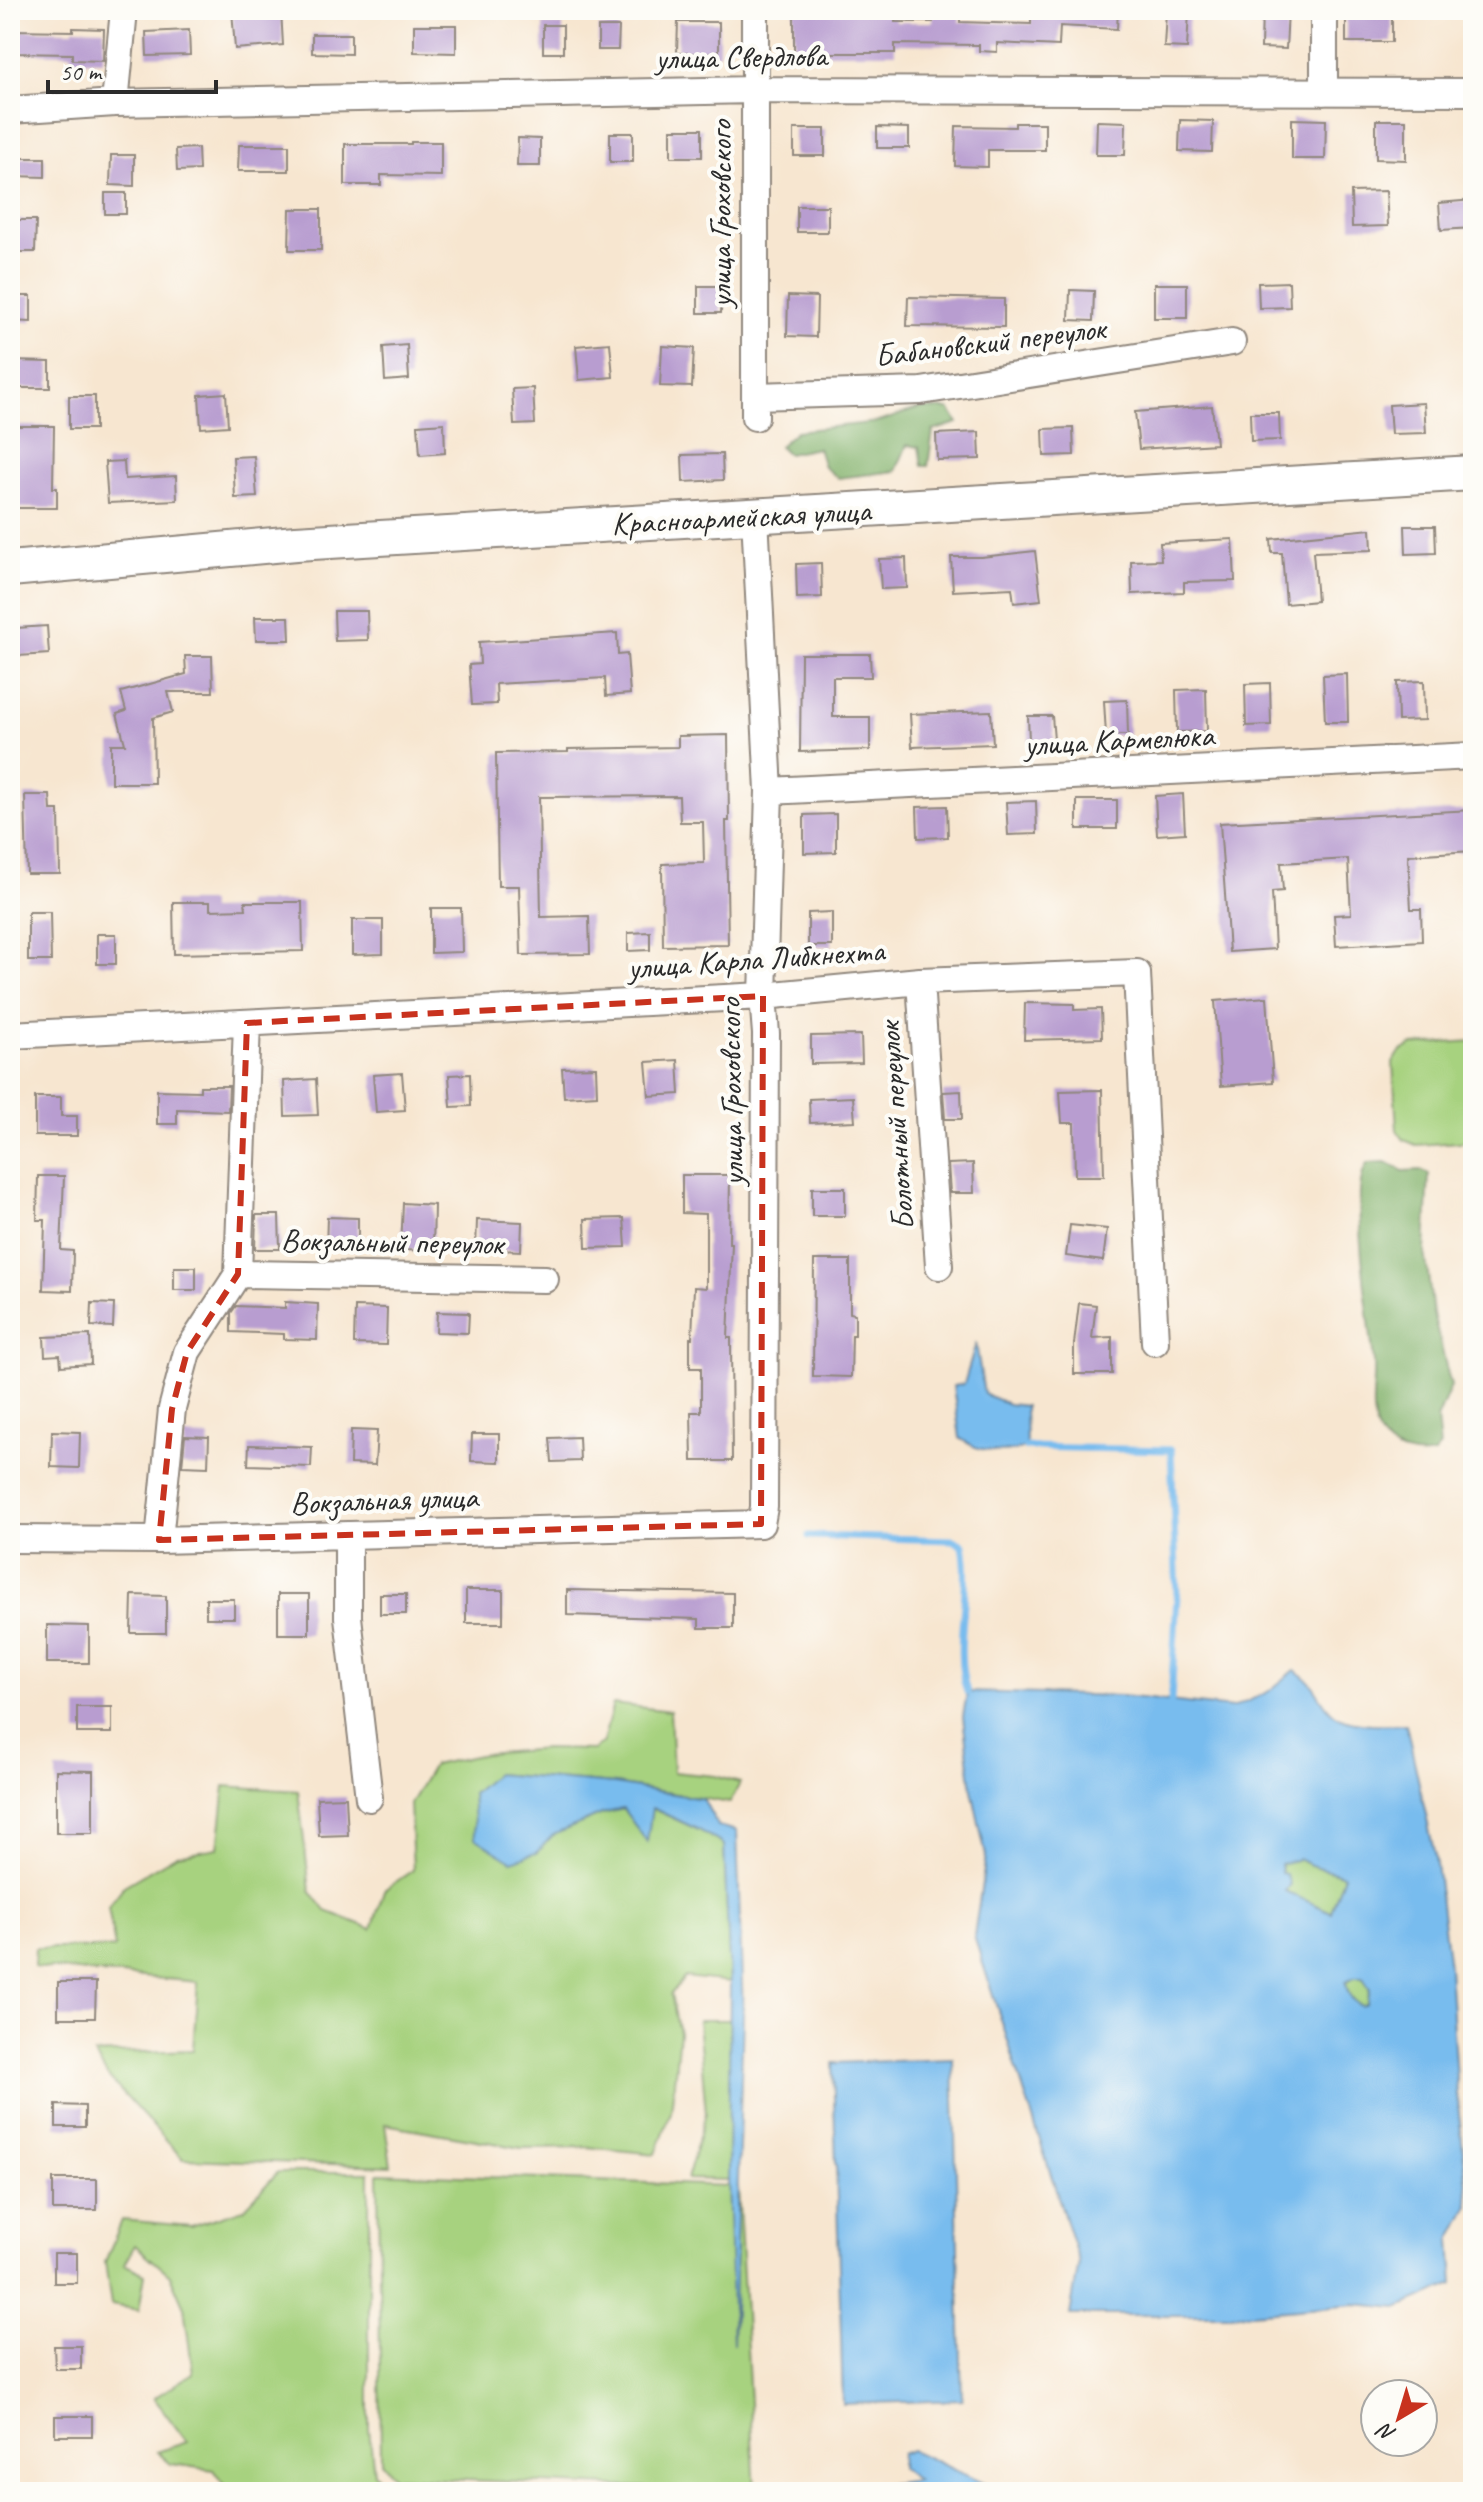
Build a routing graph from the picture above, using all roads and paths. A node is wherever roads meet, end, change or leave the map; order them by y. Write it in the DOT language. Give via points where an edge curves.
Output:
graph roads {
  1 [pos="124,10"];
  2 [pos="755,10"];
  3 [pos="1324,10"];
  4 [pos="753,90"];
  5 [pos="1324,92"];
  6 [pos="1473,92"];
  7 [pos="115,103"];
  8 [pos="10,110"];
  9 [pos="1232,342"];
  10 [pos="755,406"];
  11 [pos="1473,473"];
  12 [pos="755,516"];
  13 [pos="10,569"];
  14 [pos="1473,756"];
  15 [pos="769,791"];
  16 [pos="920,981"];
  17 [pos="763,996"];
  18 [pos="247,1023"];
  19 [pos="10,1035"];
  20 [pos="939,1266"];
  21 [pos="238,1274"];
  22 [pos="545,1279"];
  23 [pos="1155,1342"];
  24 [pos="761,1524"];
  25 [pos="348,1535"];
  26 [pos="10,1539"];
  27 [pos="159,1540"];
  28 [pos="369,1798"];
  1 -- 7 [label="street"];
  2 -- 4 [label="street, улица Гроховского"];
  3 -- 5 [label="street"];
  4 -- 5 [label="street, улица Свердлова"];
  4 -- 7 [label="street, улица Свердлова"];
  4 -- 10 [label="street, улица Гроховского"];
  5 -- 6 [label="street, улица Свердлова"];
  7 -- 8 [label="street, улица Свердлова"];
  9 -- 10 [label="street, Бабановский переулок" via="921,391"];
  11 -- 12 [label="main road, Красноармейская улица"];
  12 -- 13 [label="main road, Красноармейская улица" via="296,543"];
  12 -- 15 [label="street, улица Гроховского"];
  14 -- 15 [label="street, улица Кармелюка"];
  15 -- 17 [label="street, улица Гроховского"];
  16 -- 17 [label="street, улица Карла Либкнехта"];
  16 -- 20 [label="street, Болотный переулок"];
  16 -- 23 [label="street, улица Карла Либкнехта" via="1137,973"];
  17 -- 18 [label="street, улица Карла Либкнехта"];
  17 -- 24 [label="street, улица Гроховского"];
  18 -- 19 [label="street, улица Карла Либкнехта"];
  18 -- 21 [label="street, Вокзальный переулок"];
  21 -- 22 [label="street, Вокзальный переулок"];
  21 -- 27 [label="street, Вокзальный переулок" via="187,1352 172,1409"];
  24 -- 25 [label="street, Вокзальная улица"];
  25 -- 27 [label="street, Вокзальная улица"];
  25 -- 28 [label="street" via="348,1617"];
  26 -- 27 [label="street, Вокзальная улица"];
}
